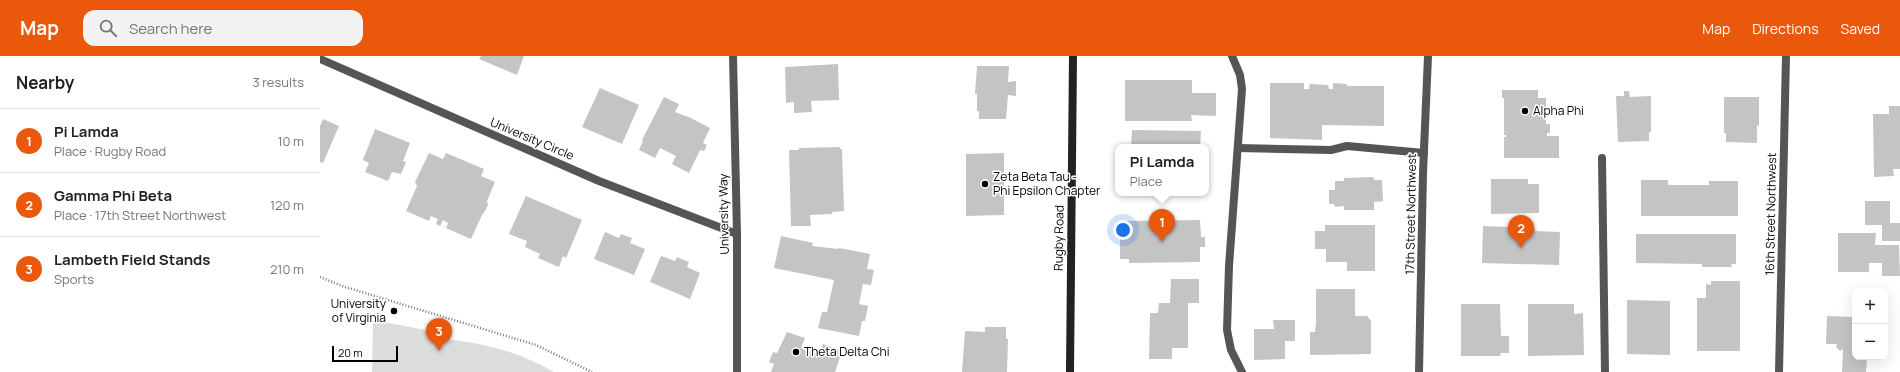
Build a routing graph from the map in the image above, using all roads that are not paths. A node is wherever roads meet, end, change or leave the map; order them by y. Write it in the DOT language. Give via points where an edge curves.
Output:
graph roads {
  1 [pos="733,56"];
  2 [pos="1073,56"];
  3 [pos="1232,56"];
  4 [pos="1428,56"];
  5 [pos="1786,56"];
  6 [pos="320,58"];
  7 [pos="1238,148"];
  8 [pos="1424,153"];
  9 [pos="1602,158"];
  10 [pos="737,234"];
  11 [pos="737,372"];
  12 [pos="1070,372"];
  13 [pos="1242,372"];
  14 [pos="1419,372"];
  15 [pos="1605,372"];
  16 [pos="1779,372"];
  1 -- 10 [label="street, University Way"];
  2 -- 12 [label="main road, Rugby Road"];
  3 -- 7 [label="street" via="1240,75 1242,89"];
  4 -- 8 [label="street, 17th Street Northwest"];
  5 -- 16 [label="street, 16th Street Northwest"];
  6 -- 10 [label="street, University Circle" via="599,181"];
  7 -- 8 [label="street" via="1331,150 1347,146"];
  7 -- 13 [label="street" via="1227,330 1231,350"];
  8 -- 14 [label="street, 17th Street Northwest"];
  9 -- 15 [label="street"];
  10 -- 11 [label="street, University Way"];
}
